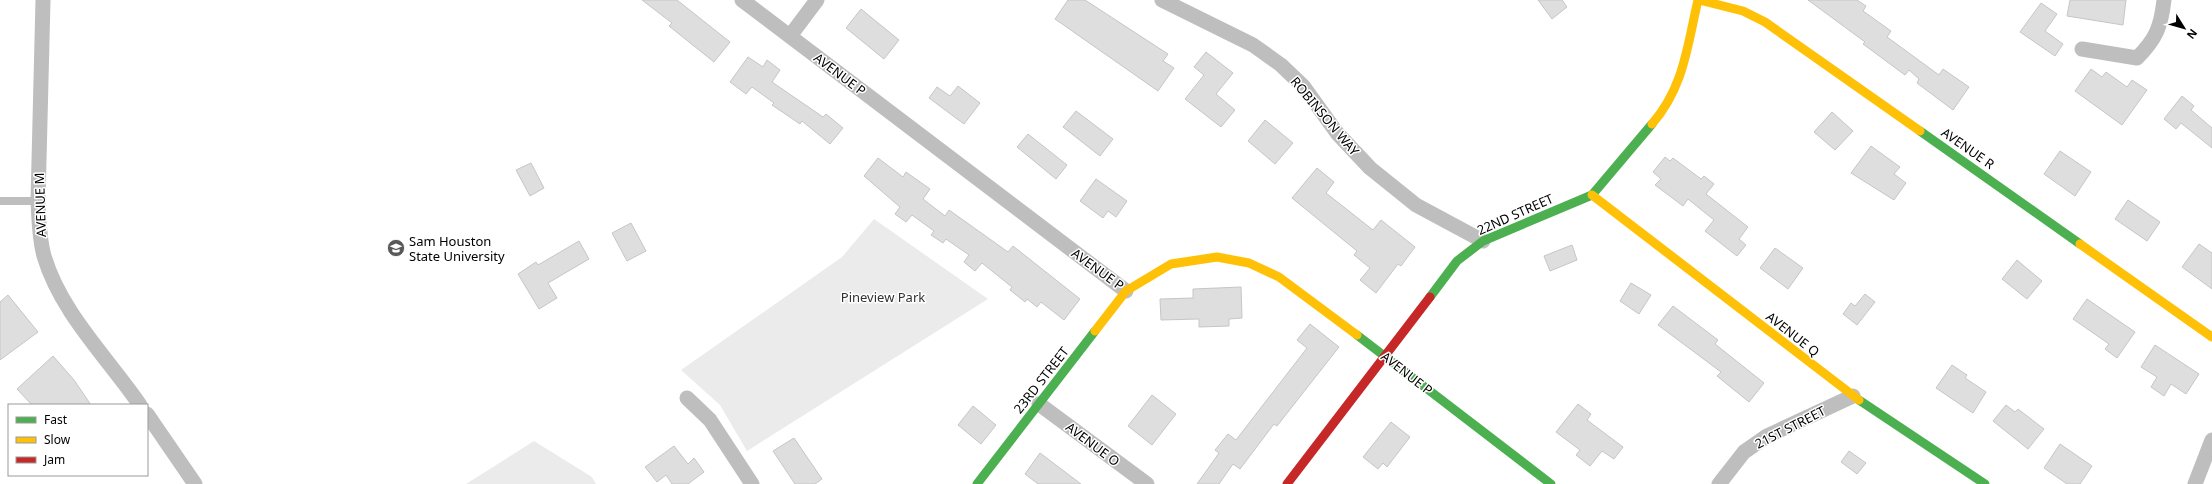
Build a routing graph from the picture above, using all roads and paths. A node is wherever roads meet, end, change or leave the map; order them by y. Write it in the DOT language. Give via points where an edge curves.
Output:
graph roads {
  1 [pos="43,0"];
  2 [pos="742,0"];
  3 [pos="817,0"];
  4 [pos="1162,0"];
  5 [pos="1699,0"];
  6 [pos="2164,0"];
  7 [pos="790,36"];
  8 [pos="2082,49"];
  9 [pos="1592,194"];
  10 [pos="0,201"];
  11 [pos="38,201"];
  12 [pos="1483,241"];
  13 [pos="1126,291"];
  14 [pos="2212,336"];
  15 [pos="1384,355"];
  16 [pos="1852,396"];
  17 [pos="687,398"];
  18 [pos="139,404"];
  19 [pos="1039,404"];
  20 [pos="148,415"];
  21 [pos="2212,440"];
  22 [pos="195,484"];
  23 [pos="752,484"];
  24 [pos="977,484"];
  25 [pos="1147,484"];
  26 [pos="1287,484"];
  27 [pos="1551,484"];
  28 [pos="1719,484"];
  29 [pos="1985,484"];
  30 [pos="2196,484"];
  1 -- 11 [label="street, AVENUE M"];
  2 -- 7 [label="street, AVENUE P"];
  3 -- 7 [label="street"];
  4 -- 12 [label="street, ROBINSON WAY" via="1253,46 1281,65 1304,87 1336,133 1370,168 1416,205"];
  5 -- 9 [label="street, 22ND STREET" via="1679,82 1666,108"];
  5 -- 14 [label="street, AVENUE R" via="1743,11 1765,22"];
  6 -- 8 [label="street" via="2161,24 2151,44 2137,58"];
  7 -- 13 [label="street, AVENUE P"];
  9 -- 12 [label="street, 22ND STREET"];
  9 -- 16 [label="street, AVENUE Q"];
  10 -- 11 [label="lane"];
  11 -- 18 [label="street, AVENUE M" via="39,230 44,255 55,285 74,317"];
  12 -- 15 [label="street, 22ND STREET" via="1457,261"];
  13 -- 15 [label="street, AVENUE P" via="1171,264 1217,257 1249,263 1279,277"];
  13 -- 19 [label="street, 23RD STREET"];
  15 -- 26 [label="street, 22ND STREET"];
  15 -- 27 [label="street, AVENUE P"];
  16 -- 28 [label="street, 21ST STREET" via="1767,436 1744,452"];
  16 -- 29 [label="street, AVENUE Q"];
  17 -- 23 [label="street" via="710,420"];
  19 -- 24 [label="street, 23RD STREET"];
  19 -- 25 [label="street, AVENUE O"];
  20 -- 22 [label="street"];
  21 -- 30 [label="street"];
}
